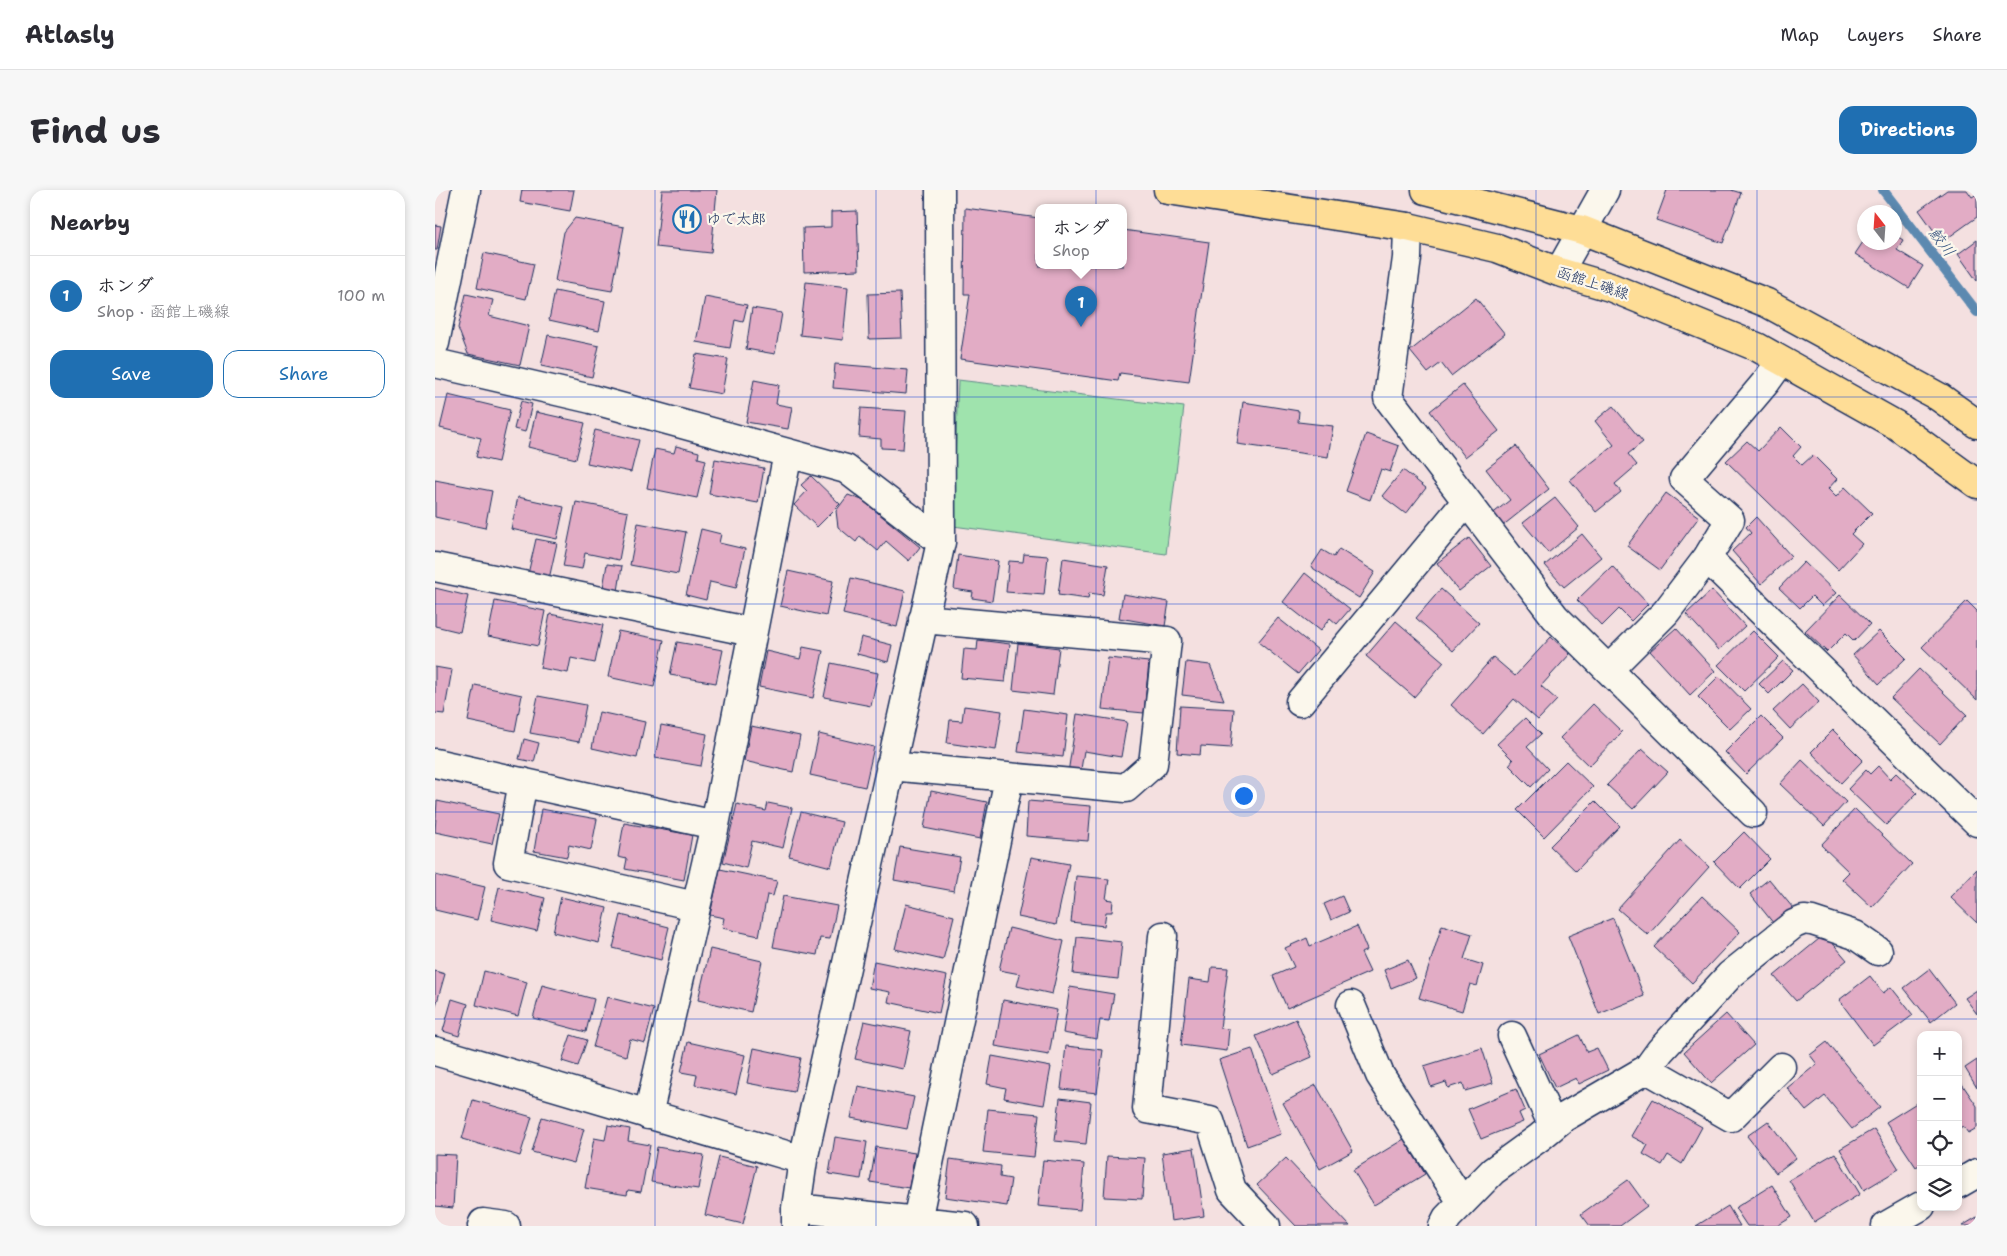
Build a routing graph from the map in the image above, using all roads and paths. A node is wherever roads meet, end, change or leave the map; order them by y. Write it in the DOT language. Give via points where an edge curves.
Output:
graph roads {
  1 [pos="466,190"];
  2 [pos="939,190"];
  3 [pos="1168,190"];
  4 [pos="1426,190"];
  5 [pos="1605,190"];
  6 [pos="1408,227"];
  7 [pos="1582,230"];
  8 [pos="1559,272"];
  9 [pos="435,343"];
  10 [pos="1781,361"];
  11 [pos="435,363"];
  12 [pos="1977,424"];
  13 [pos="789,453"];
  14 [pos="1977,484"];
  15 [pos="1466,502"];
  16 [pos="941,542"];
  17 [pos="1707,558"];
  18 [pos="435,567"];
  19 [pos="923,619"];
  20 [pos="751,632"];
  21 [pos="1609,669"];
  22 [pos="1300,702"];
  23 [pos="435,763"];
  24 [pos="890,766"];
  25 [pos="1009,778"];
  26 [pos="523,782"];
  27 [pos="1753,813"];
  28 [pos="1977,822"];
  29 [pos="715,825"];
  30 [pos="695,906"];
  31 [pos="1163,936"];
  32 [pos="1878,950"];
  33 [pos="1351,1005"];
  34 [pos="1512,1036"];
  35 [pos="435,1051"];
  36 [pos="1781,1068"];
  37 [pos="1647,1069"];
  38 [pos="649,1115"];
  39 [pos="1553,1126"];
  40 [pos="803,1160"];
  41 [pos="1977,1174"];
  42 [pos="1962,1182"];
  43 [pos="1462,1202"];
  44 [pos="1917,1208"];
  45 [pos="796,1217"];
  46 [pos="917,1221"];
  47 [pos="482,1226"];
  48 [pos="506,1226"];
  49 [pos="965,1226"];
  50 [pos="1266,1226"];
  51 [pos="1443,1226"];
  52 [pos="1886,1226"];
  1 -- 9 [label="street"];
  2 -- 16 [label="street"];
  3 -- 6 [label="main road, 函館上磯線"];
  4 -- 7 [label="main road"];
  5 -- 7 [label="street"];
  6 -- 8 [label="main road, 函館上磯線" via="1497,248"];
  6 -- 15 [label="street" via="1407,258 1388,398"];
  7 -- 8 [label="street"];
  7 -- 12 [label="main road" via="1767,303 1939,397"];
  8 -- 10 [label="main road, 函館上磯線" via="1663,307"];
  10 -- 14 [label="main road, 函館上磯線" via="1895,425"];
  10 -- 17 [label="street" via="1684,479 1730,520"];
  11 -- 13 [label="street" via="591,399"];
  13 -- 16 [label="street" via="846,469"];
  13 -- 20 [label="street"];
  15 -- 21 [label="street" via="1555,617"];
  15 -- 22 [label="street"];
  16 -- 19 [label="street"];
  17 -- 21 [label="street" via="1666,612"];
  17 -- 28 [label="street"];
  18 -- 20 [label="street"];
  19 -- 24 [label="street"];
  19 -- 25 [label="street" via="1167,641 1153,764 1126,788"];
  20 -- 29 [label="street"];
  21 -- 27 [label="street"];
  23 -- 26 [label="street"];
  24 -- 25 [label="street"];
  24 -- 40 [label="street"];
  25 -- 46 [label="street"];
  26 -- 29 [label="street"];
  26 -- 30 [label="street" via="508,863"];
  29 -- 30 [label="street"];
  30 -- 38 [label="street"];
  31 -- 50 [label="street" via="1147,1109 1210,1121 1232,1190"];
  32 -- 37 [label="street" via="1855,935 1812,921 1794,924 1730,974"];
  33 -- 43 [label="street" via="1380,1075"];
  34 -- 39 [label="street"];
  35 -- 38 [label="street"];
  36 -- 37 [label="street" via="1731,1117"];
  37 -- 39 [label="street"];
  38 -- 40 [label="street"];
  39 -- 43 [label="street" via="1493,1170"];
  40 -- 45 [label="street"];
  41 -- 42 [label="street"];
  43 -- 51 [label="street"];
  44 -- 52 [label="street"];
  45 -- 46 [label="street"];
  46 -- 49 [label="street"];
  47 -- 48 [label="street" via="483,1223"];
}
